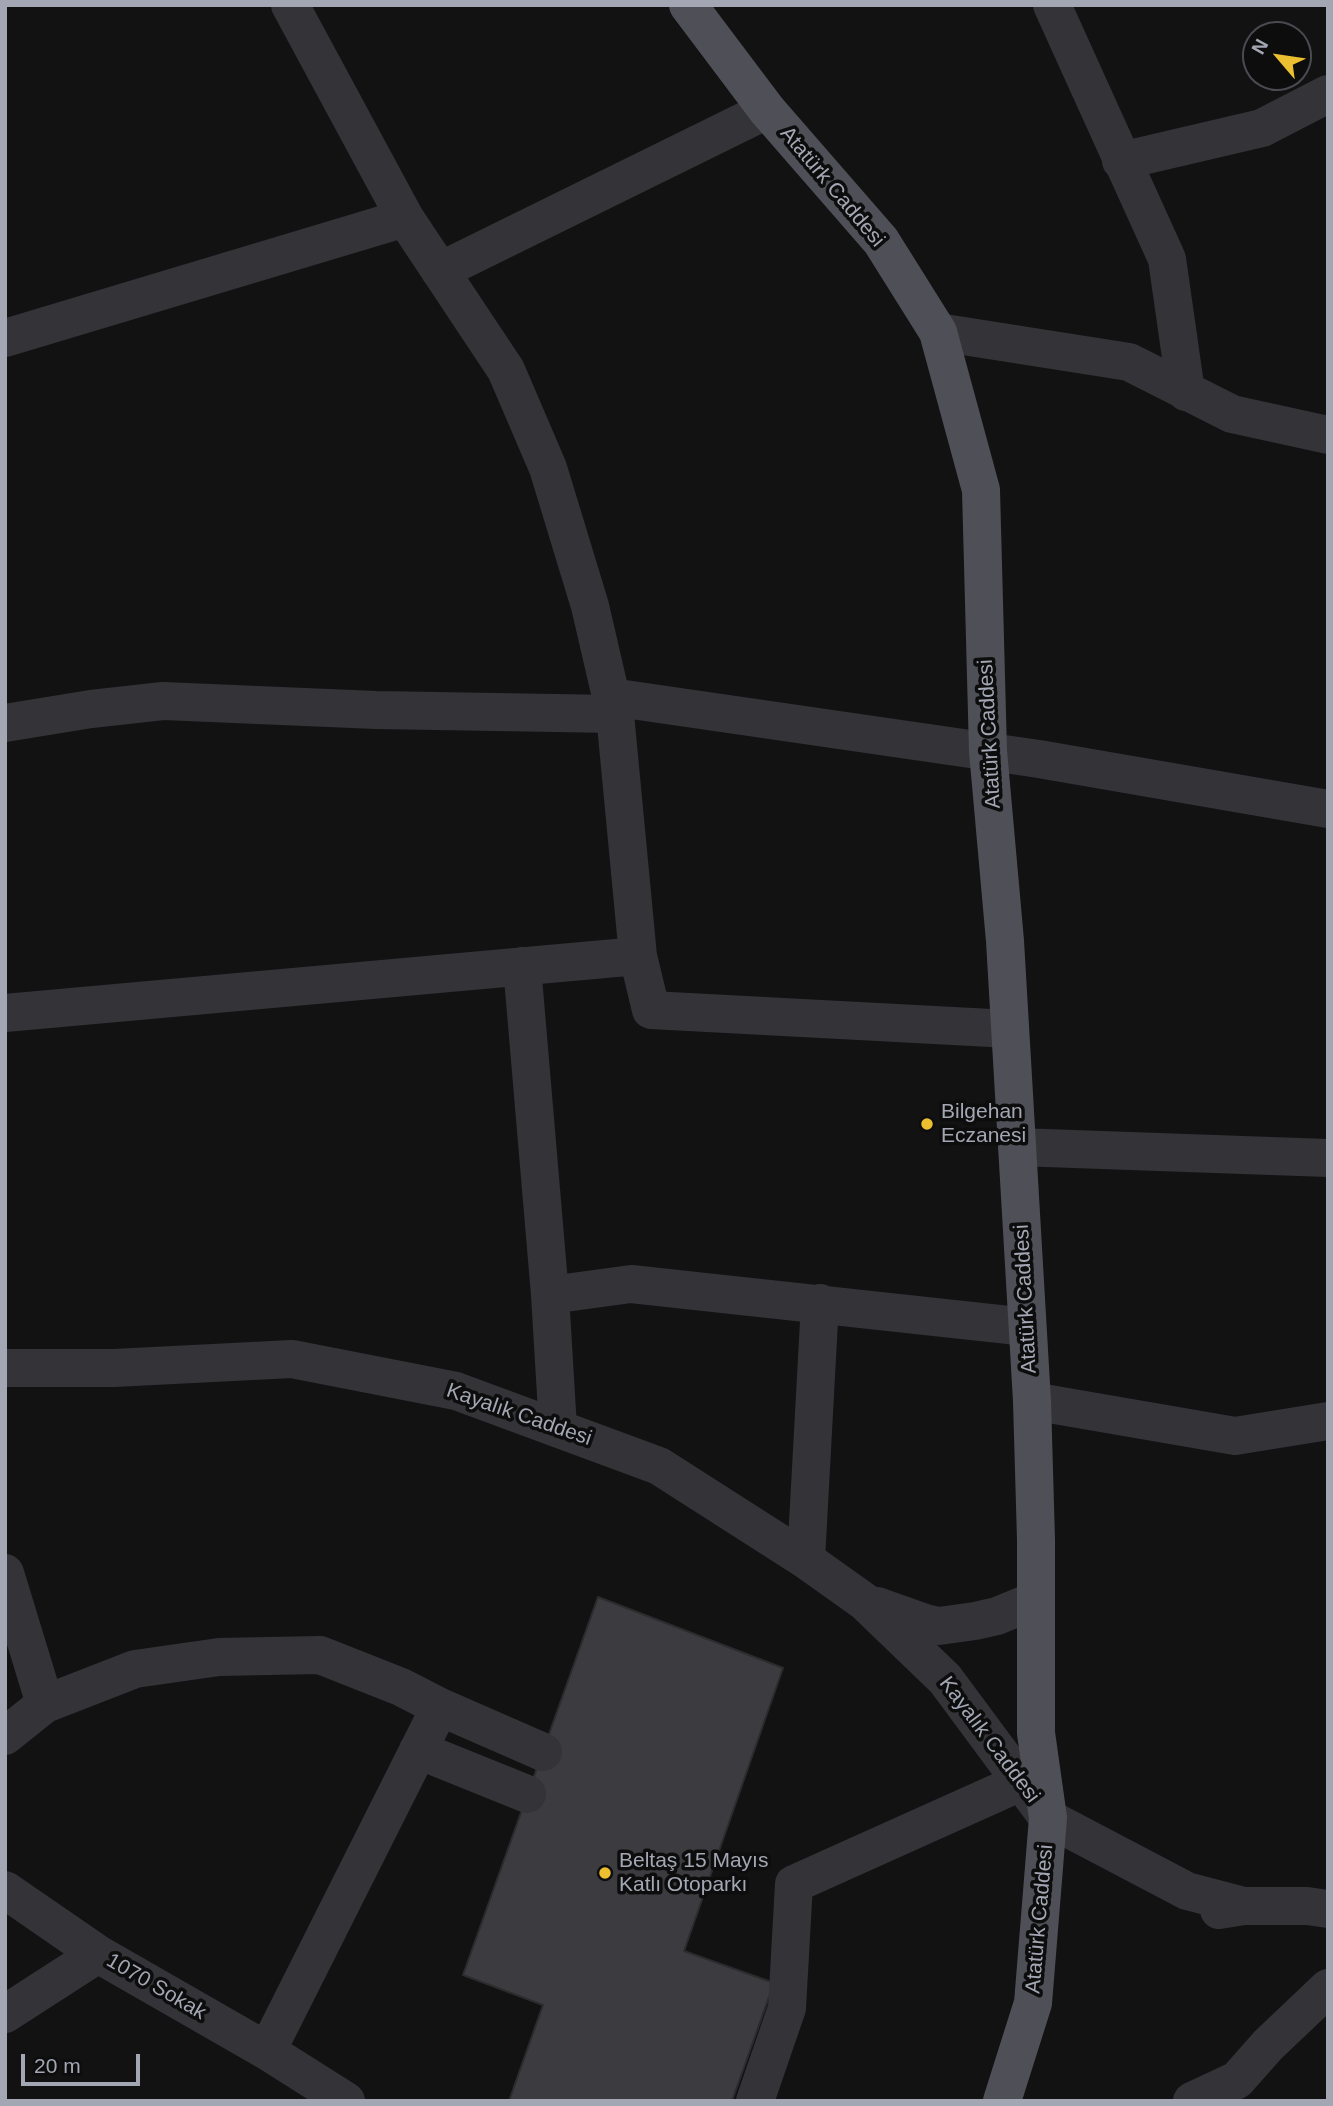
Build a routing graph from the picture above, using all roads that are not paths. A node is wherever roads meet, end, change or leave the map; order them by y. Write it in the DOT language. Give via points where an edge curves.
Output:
graph roads {
  1 [pos="290,5"];
  2 [pos="688,5"];
  3 [pos="1052,5"];
  4 [pos="1328,94"];
  5 [pos="767,110"];
  6 [pos="1121,161"];
  7 [pos="405,218"];
  8 [pos="440,271"];
  9 [pos="938,332"];
  10 [pos="5,338"];
  11 [pos="1186,392"];
  12 [pos="1328,435"];
  13 [pos="613,705"];
  14 [pos="5,723"];
  15 [pos="988,751"];
  16 [pos="1328,810"];
  17 [pos="638,956"];
  18 [pos="522,966"];
  19 [pos="5,1013"];
  20 [pos="1010,1029"];
  21 [pos="1017,1147"];
  22 [pos="1328,1158"];
  23 [pos="551,1295"];
  24 [pos="820,1303"];
  25 [pos="1027,1328"];
  26 [pos="5,1368"];
  27 [pos="1032,1401"];
  28 [pos="1328,1421"];
  29 [pos="558,1428"];
  30 [pos="1036,1552"];
  31 [pos="806,1560"];
  32 [pos="5,1573"];
  33 [pos="1036,1600"];
  34 [pos="865,1602"];
  35 [pos="45,1704"];
  36 [pos="440,1707"];
  37 [pos="1037,1734"];
  38 [pos="5,1736"];
  39 [pos="418,1750"];
  40 [pos="542,1752"];
  41 [pos="1021,1782"];
  42 [pos="527,1794"];
  43 [pos="1048,1818"];
  44 [pos="5,1891"];
  45 [pos="1328,1909"];
  46 [pos="98,1954"];
  47 [pos="1328,1988"];
  48 [pos="5,2014"];
  49 [pos="267,2051"];
  50 [pos="1245,2090"];
  51 [pos="346,2101"];
  52 [pos="755,2101"];
  53 [pos="1002,2101"];
  54 [pos="1192,2101"];
  1 -- 7 [label="street"];
  2 -- 5 [label="main road, Atatürk Caddesi"];
  3 -- 6 [label="street"];
  4 -- 6 [label="street" via="1262,128"];
  5 -- 8 [label="street"];
  5 -- 9 [label="main road, Atatürk Caddesi" via="881,241"];
  6 -- 11 [label="street" via="1167,259"];
  7 -- 8 [label="street"];
  7 -- 10 [label="street"];
  8 -- 13 [label="street" via="506,370 548,468 590,606"];
  9 -- 11 [label="street" via="1129,362"];
  9 -- 15 [label="main road, Atatürk Caddesi" via="981,490"];
  11 -- 12 [label="street" via="1232,414"];
  13 -- 14 [label="street" via="376,710 163,701"];
  13 -- 15 [label="street"];
  13 -- 17 [label="street"];
  15 -- 16 [label="street"];
  15 -- 20 [label="main road, Atatürk Caddesi"];
  17 -- 18 [label="street"];
  17 -- 20 [label="street" via="651,1010"];
  18 -- 19 [label="street"];
  18 -- 23 [label="street"];
  20 -- 21 [label="main road, Atatürk Caddesi"];
  21 -- 22 [label="street"];
  21 -- 25 [label="main road, Atatürk Caddesi"];
  23 -- 24 [label="street" via="631,1284"];
  23 -- 29 [label="street"];
  24 -- 25 [label="street"];
  24 -- 31 [label="street"];
  25 -- 27 [label="main road, Atatürk Caddesi"];
  26 -- 29 [label="street, Kayalık Caddesi" via="292,1359 456,1391"];
  27 -- 28 [label="street" via="1235,1436"];
  27 -- 30 [label="main road, Atatürk Caddesi"];
  29 -- 31 [label="street, Kayalık Caddesi" via="659,1466"];
  30 -- 33 [label="main road, Atatürk Caddesi"];
  30 -- 37 [label="main road, Atatürk Caddesi" via="1051,1596 1049,1706"];
  31 -- 34 [label="street, Kayalık Caddesi"];
  32 -- 35 [label="street"];
  33 -- 34 [label="street, Kayalık Caddesi" via="997,1616 939,1626"];
  33 -- 37 [label="main road, Atatürk Caddesi"];
  34 -- 41 [label="street, Kayalık Caddesi" via="945,1679"];
  35 -- 36 [label="street" via="135,1669 219,1657 320,1655"];
  35 -- 38 [label="street"];
  36 -- 39 [label="street"];
  36 -- 40 [label="street"];
  37 -- 43 [label="main road, Atatürk Caddesi"];
  39 -- 42 [label="street"];
  39 -- 49 [label="street"];
  41 -- 43 [label="street, Kayalık Caddesi"];
  41 -- 52 [label="street" via="794,1884 787,2008"];
  43 -- 45 [label="street, Kayalık Caddesi" via="1089,1840 1131,1876 1177,1902 1209,1912 1244,1906"];
  43 -- 53 [label="main road, Atatürk Caddesi" via="1033,2003"];
  44 -- 46 [label="street, 1070 Sokak"];
  46 -- 48 [label="street"];
  46 -- 49 [label="street, 1070 Sokak"];
  47 -- 50 [label="street" via="1268,2045"];
  49 -- 51 [label="street, 1070 Sokak"];
  50 -- 54 [label="street"];
}
